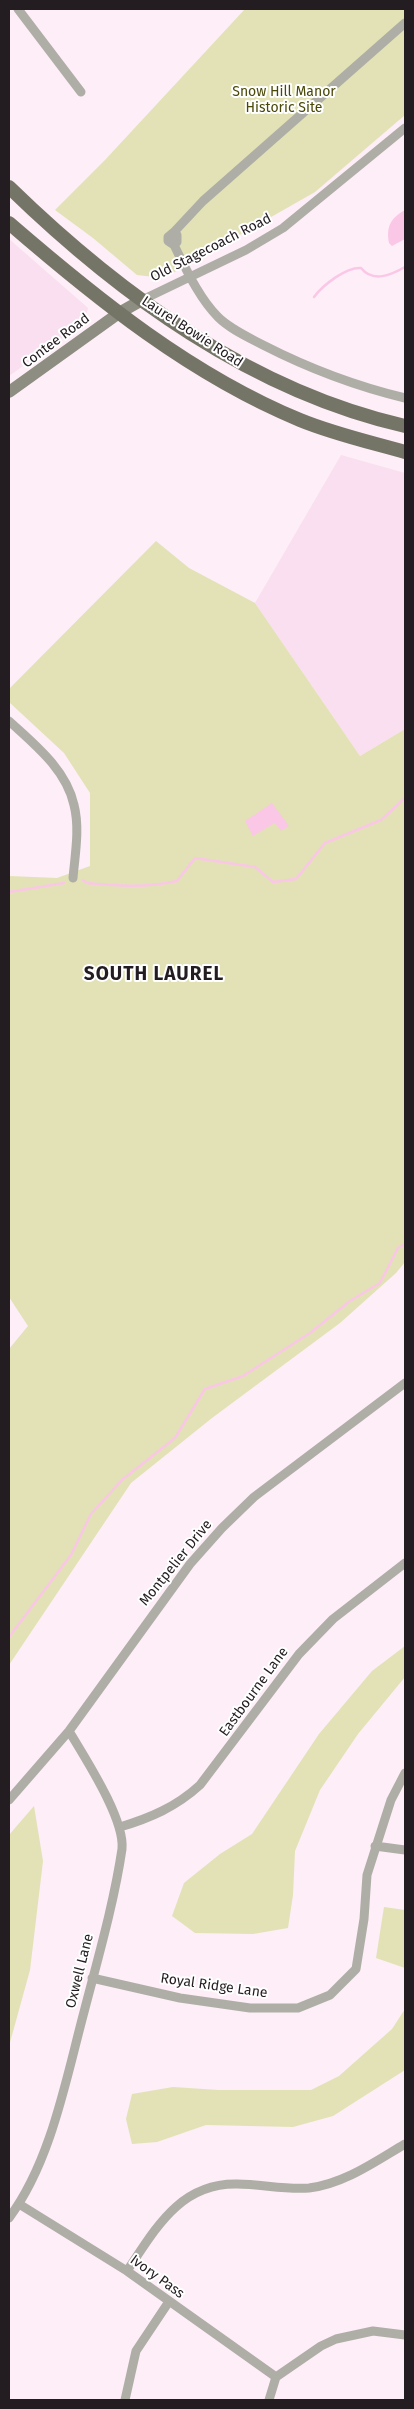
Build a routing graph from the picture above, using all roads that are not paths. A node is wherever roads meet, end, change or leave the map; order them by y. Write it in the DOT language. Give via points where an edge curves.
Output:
graph roads {
  1 [pos="18,9"];
  2 [pos="405,22"];
  3 [pos="81,92"];
  4 [pos="405,128"];
  5 [pos="9,187"];
  6 [pos="9,223"];
  7 [pos="190,277"];
  8 [pos="142,300"];
  9 [pos="119,313"];
  10 [pos="9,392"];
  11 [pos="405,398"];
  12 [pos="405,426"];
  13 [pos="405,452"];
  14 [pos="9,721"];
  15 [pos="18,729"];
  16 [pos="9,735"];
  17 [pos="73,878"];
  18 [pos="405,1383"];
  19 [pos="405,1562"];
  20 [pos="69,1731"];
  21 [pos="405,1773"];
  22 [pos="9,1800"];
  23 [pos="120,1827"];
  24 [pos="375,1846"];
  25 [pos="405,1850"];
  26 [pos="92,1978"];
  27 [pos="405,2144"];
  28 [pos="19,2204"];
  29 [pos="9,2218"];
  30 [pos="127,2271"];
  31 [pos="168,2303"];
  32 [pos="405,2335"];
  33 [pos="276,2377"];
  34 [pos="125,2400"];
  35 [pos="269,2400"];
  1 -- 3 [label="street"];
  2 -- 7 [label="street" via="203,201 174,232 177,235 174,246"];
  4 -- 7 [label="street, Old Stagecoach Road" via="283,228"];
  5 -- 8 [label="main road, Laurel Bowie Road" via="58,233"];
  6 -- 9 [label="main road, Laurel Bowie Road"];
  7 -- 8 [label="street, Old Stagecoach Road"];
  7 -- 11 [label="street" via="217,316 249,337 317,370"];
  8 -- 9 [label="street, Old Stagecoach Road"];
  8 -- 12 [label="main road, Laurel Bowie Road" via="204,342 286,386"];
  9 -- 10 [label="street, Contee Road"];
  9 -- 13 [label="main road, Laurel Bowie Road" via="195,366 255,399 323,429"];
  14 -- 15 [label="street"];
  15 -- 16 [label="street"];
  15 -- 17 [label="street" via="54,764 72,796 76,822"];
  18 -- 20 [label="street, Montpelier Drive" via="254,1496 222,1528 190,1564"];
  19 -- 23 [label="street, Eastbourne Lane" via="333,1619 299,1654 200,1785 162,1811"];
  20 -- 22 [label="street, Montpelier Drive"];
  20 -- 23 [label="street, Oxwell Lane"];
  21 -- 24 [label="street, Royal Ridge Lane" via="391,1800"];
  23 -- 26 [label="street, Oxwell Lane" via="123,1840 121,1859"];
  24 -- 25 [label="street"];
  24 -- 26 [label="street, Royal Ridge Lane" via="367,1875 356,1969 330,1995 298,2008 250,2008 180,1998"];
  26 -- 28 [label="street, Oxwell Lane" via="48,2140"];
  27 -- 30 [label="street" via="327,2184 283,2188 234,2184 189,2196 170,2211"];
  28 -- 29 [label="street, Oxwell Lane"];
  28 -- 30 [label="street, Ivory Pass"];
  30 -- 31 [label="street, Ivory Pass"];
  31 -- 33 [label="street, Ivory Pass"];
  31 -- 34 [label="street" via="136,2351"];
  32 -- 33 [label="street" via="373,2331 336,2339"];
  33 -- 35 [label="street"];
}
